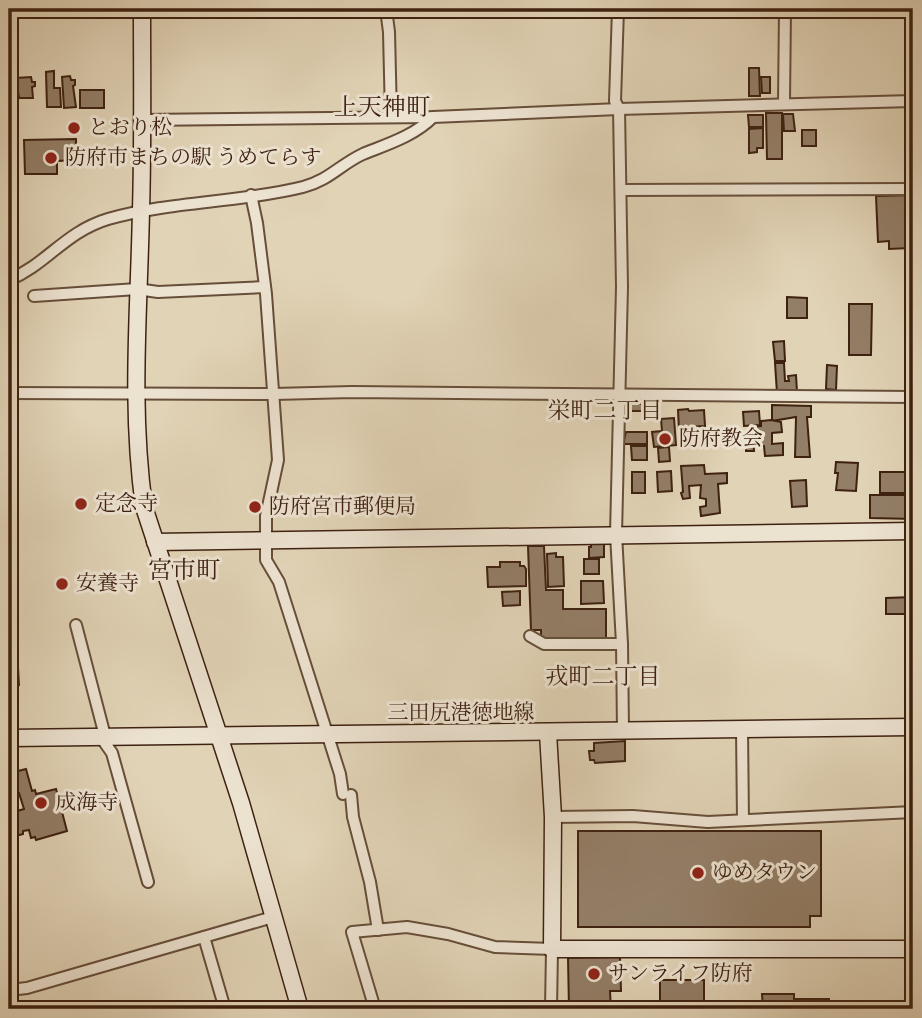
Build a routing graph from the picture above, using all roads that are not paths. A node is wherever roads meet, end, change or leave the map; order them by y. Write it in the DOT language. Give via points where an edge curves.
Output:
graph roads {
  1 [pos="142,9"];
  2 [pos="386,9"];
  3 [pos="618,9"];
  4 [pos="785,9"];
  5 [pos="913,101"];
  6 [pos="784,103"];
  7 [pos="619,108"];
  8 [pos="391,117"];
  9 [pos="433,117"];
  10 [pos="141,120"];
  11 [pos="913,189"];
  12 [pos="622,190"];
  13 [pos="251,195"];
  14 [pos="141,211"];
  15 [pos="9,280"];
  16 [pos="265,287"];
  17 [pos="137,289"];
  18 [pos="34,296"];
  19 [pos="9,393"];
  20 [pos="135,394"];
  21 [pos="274,394"];
  22 [pos="620,396"];
  23 [pos="913,397"];
  24 [pos="913,531"];
  25 [pos="616,534"];
  26 [pos="266,539"];
  27 [pos="155,542"];
  28 [pos="76,625"];
  29 [pos="530,636"];
  30 [pos="622,643"];
  31 [pos="913,727"];
  32 [pos="742,729"];
  33 [pos="623,732"];
  34 [pos="548,733"];
  35 [pos="327,735"];
  36 [pos="102,736"];
  37 [pos="219,737"];
  38 [pos="9,738"];
  39 [pos="913,812"];
  40 [pos="553,817"];
  41 [pos="743,820"];
  42 [pos="148,882"];
  43 [pos="273,917"];
  44 [pos="378,930"];
  45 [pos="204,937"];
  46 [pos="552,949"];
  47 [pos="913,949"];
  48 [pos="9,990"];
  49 [pos="225,1009"];
  50 [pos="300,1009"];
  51 [pos="375,1009"];
  52 [pos="551,1009"];
  1 -- 10 [label="street"];
  2 -- 8 [label="street"];
  3 -- 7 [label="street" via="615,101"];
  4 -- 6 [label="street"];
  5 -- 6 [label="street"];
  6 -- 7 [label="street"];
  7 -- 9 [label="street"];
  7 -- 12 [label="street"];
  8 -- 9 [label="street"];
  8 -- 10 [label="street"];
  9 -- 13 [label="street" via="421,129 353,159 321,181"];
  10 -- 14 [label="street"];
  11 -- 12 [label="street"];
  12 -- 22 [label="street"];
  13 -- 14 [label="street"];
  13 -- 16 [label="street"];
  14 -- 15 [label="street" via="106,220 67,238"];
  14 -- 17 [label="street"];
  16 -- 17 [label="street"];
  16 -- 21 [label="street"];
  17 -- 18 [label="street"];
  17 -- 20 [label="street"];
  19 -- 20 [label="street"];
  20 -- 21 [label="street"];
  20 -- 27 [label="street" via="139,473"];
  21 -- 22 [label="street"];
  21 -- 26 [label="street" via="278,460"];
  22 -- 23 [label="street"];
  22 -- 25 [label="street"];
  24 -- 25 [label="street"];
  25 -- 26 [label="street"];
  25 -- 30 [label="street"];
  26 -- 27 [label="street"];
  26 -- 35 [label="street" via="266,560 279,582"];
  27 -- 37 [label="street"];
  28 -- 36 [label="street"];
  29 -- 30 [label="street" via="544,644"];
  30 -- 33 [label="street"];
  31 -- 32 [label="street, 三田尻港徳地線"];
  32 -- 33 [label="street, 三田尻港徳地線"];
  32 -- 41 [label="street"];
  33 -- 34 [label="street, 三田尻港徳地線"];
  34 -- 35 [label="street, 三田尻港徳地線"];
  34 -- 40 [label="street"];
  35 -- 37 [label="street, 三田尻港徳地線"];
  35 -- 44 [label="street" via="347,794"];
  36 -- 37 [label="street, 三田尻港徳地線"];
  36 -- 38 [label="street, 三田尻港徳地線"];
  36 -- 42 [label="street" via="112,754"];
  37 -- 43 [label="street"];
  39 -- 41 [label="street"];
  40 -- 41 [label="street"];
  40 -- 46 [label="street"];
  43 -- 45 [label="street"];
  43 -- 50 [label="street"];
  44 -- 46 [label="street" via="407,927 495,947"];
  44 -- 51 [label="street" via="352,932"];
  45 -- 48 [label="street"];
  45 -- 49 [label="street"];
  46 -- 47 [label="street"];
  46 -- 52 [label="street"];
}
